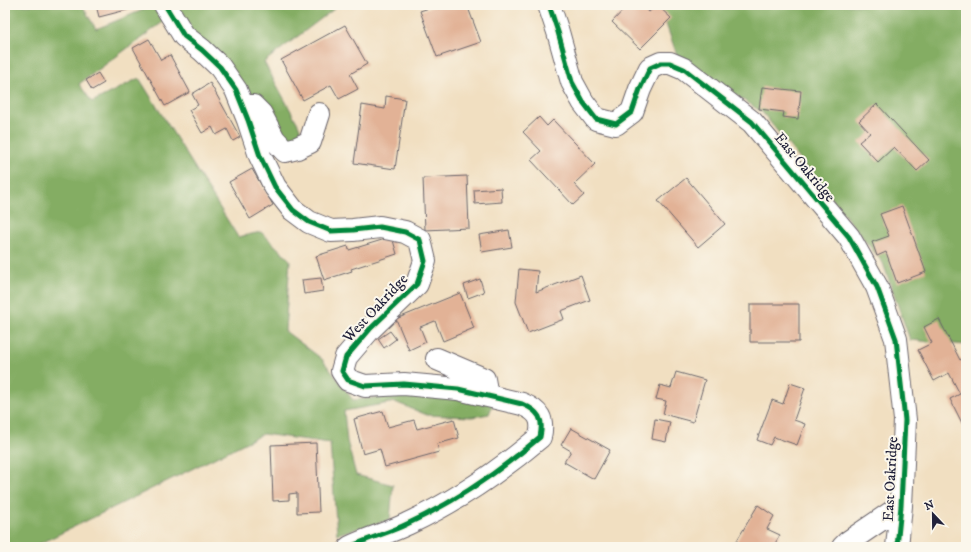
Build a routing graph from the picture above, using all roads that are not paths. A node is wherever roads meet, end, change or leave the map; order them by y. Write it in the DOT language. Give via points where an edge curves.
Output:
graph roads {
  1 [pos="165,5"];
  2 [pos="549,5"];
  3 [pos="242,106"];
  4 [pos="319,114"];
  5 [pos="437,359"];
  6 [pos="487,396"];
  7 [pos="901,506"];
  8 [pos="350,547"];
  9 [pos="843,547"];
  10 [pos="897,547"];
  1 -- 3 [label="street, West Oakridge" via="184,36 220,67 236,90"];
  2 -- 7 [label="street, East Oakridge" via="572,82 596,119 616,124 632,112 650,68 661,63 670,63 684,68 752,122 848,237 877,287 896,339 905,420"];
  3 -- 4 [label="street" via="253,106 261,114 274,139 285,151 310,142"];
  3 -- 6 [label="street, West Oakridge" via="260,156 276,187 293,210 309,222 331,231 380,227 405,232 420,240 425,261 416,284 370,329 346,357 342,371 348,380 365,386 404,384 458,389"];
  5 -- 6 [label="street" via="484,379"];
  6 -- 8 [label="street, West Oakridge" via="530,408 542,420 540,437 456,498 407,525"];
  7 -- 9 [label="street"];
  7 -- 10 [label="street, East Oakridge"];
}
